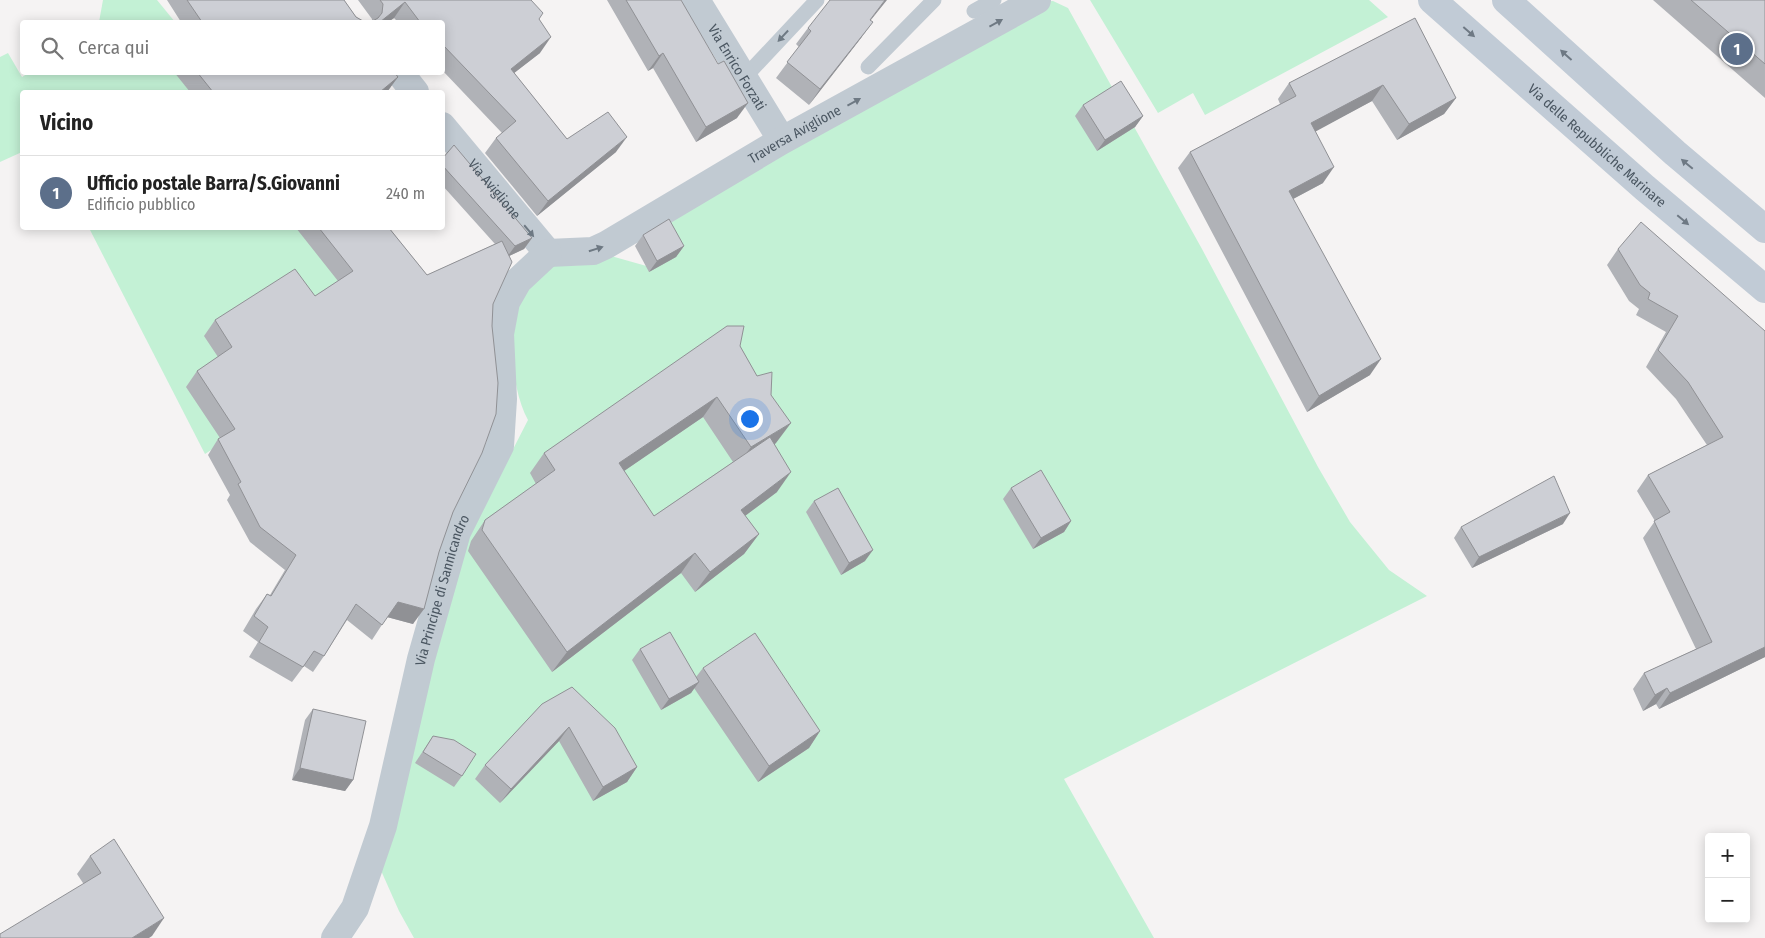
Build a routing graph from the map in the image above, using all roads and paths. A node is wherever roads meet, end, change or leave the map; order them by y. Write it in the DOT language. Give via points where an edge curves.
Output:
graph roads {
  1 [pos="696,0"];
  2 [pos="817,0"];
  3 [pos="934,0"];
  4 [pos="994,0"];
  5 [pos="1037,0"];
  6 [pos="1432,0"];
  7 [pos="1506,0"];
  8 [pos="974,11"];
  9 [pos="868,67"];
  10 [pos="401,75"];
  11 [pos="743,79"];
  12 [pos="413,90"];
  13 [pos="445,130"];
  14 [pos="778,134"];
  15 [pos="1765,228"];
  16 [pos="548,253"];
  17 [pos="1765,289"];
  18 [pos="334,938"];
  1 -- 11 [label="street, Via Enrico Forzati"];
  2 -- 11 [label="lane, one-way"];
  3 -- 9 [label="lane"];
  4 -- 8 [label="lane"];
  16 -- 5 [label="street, Traversa Aviglione, one-way" via="593,251 606,245 780,141"];
  6 -- 17 [label="main road, Via delle Repubbliche Marinare, one-way"];
  15 -- 7 [label="main road, one-way" via="1674,153"];
  10 -- 12 [label="street"];
  11 -- 14 [label="street, Via Enrico Forzati"];
  13 -- 16 [label="street, Via Aviglione, one-way"];
  16 -- 18 [label="street, Via Principe di Sannicandro" via="518,281 506,302 500,334 504,399 500,446 457,532 422,659 382,826 355,908"];
}
